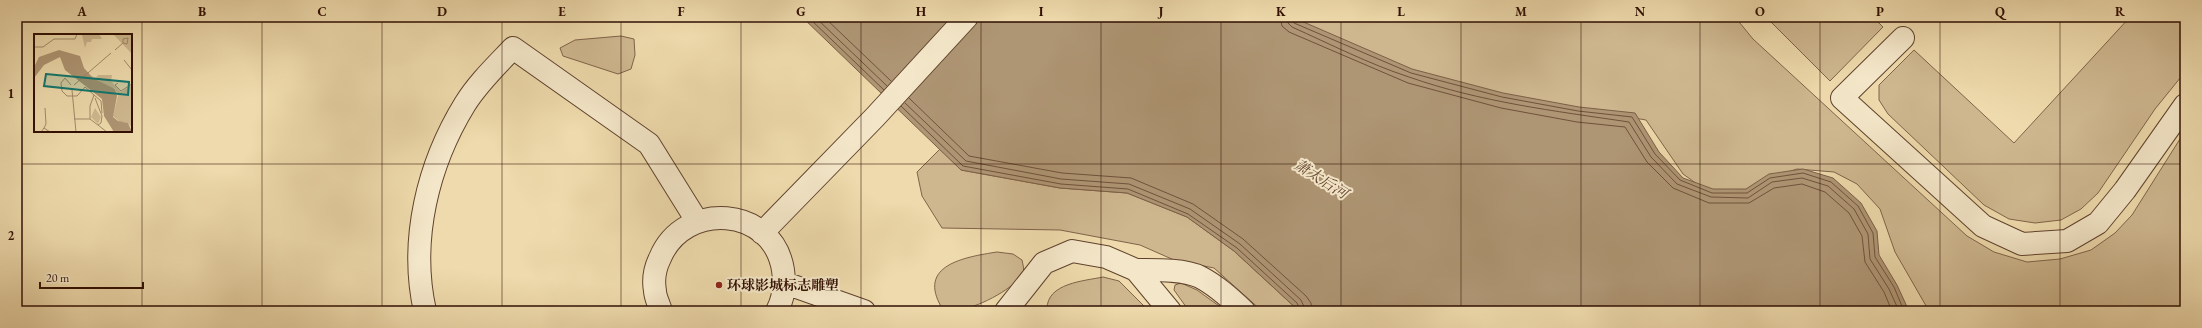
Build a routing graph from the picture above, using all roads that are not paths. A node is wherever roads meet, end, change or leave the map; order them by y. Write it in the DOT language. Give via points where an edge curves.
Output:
graph roads {
  1 [pos="967,17"];
  2 [pos="1904,38"];
  3 [pos="2185,105"];
  4 [pos="697,221"];
  5 [pos="762,233"];
  6 [pos="1136,270"];
  7 [pos="785,283"];
  8 [pos="425,311"];
  9 [pos="661,311"];
  10 [pos="777,311"];
  11 [pos="864,311"];
  12 [pos="1006,311"];
  13 [pos="1170,311"];
  14 [pos="1244,311"];
  1 -- 5 [label="street" via="875,117"];
  2 -- 3 [label="street" via="1842,98 1983,226 2022,244 2067,241 2098,223 2125,190"];
  4 -- 5 [label="street" via="718,217 739,220"];
  4 -- 8 [label="street" via="649,144 512,48 466,103 448,134 435,168 425,202 420,237 420,273"];
  4 -- 9 [label="street" via="678,232 664,248 655,268 654,290"];
  5 -- 7 [label="street" via="772,244 782,263"];
  6 -- 12 [label="street" via="1106,257 1072,251 1044,263"];
  6 -- 13 [label="street"];
  6 -- 14 [label="street" via="1166,271 1199,277 1229,297"];
  7 -- 10 [label="street"];
  7 -- 11 [label="street"];
}
